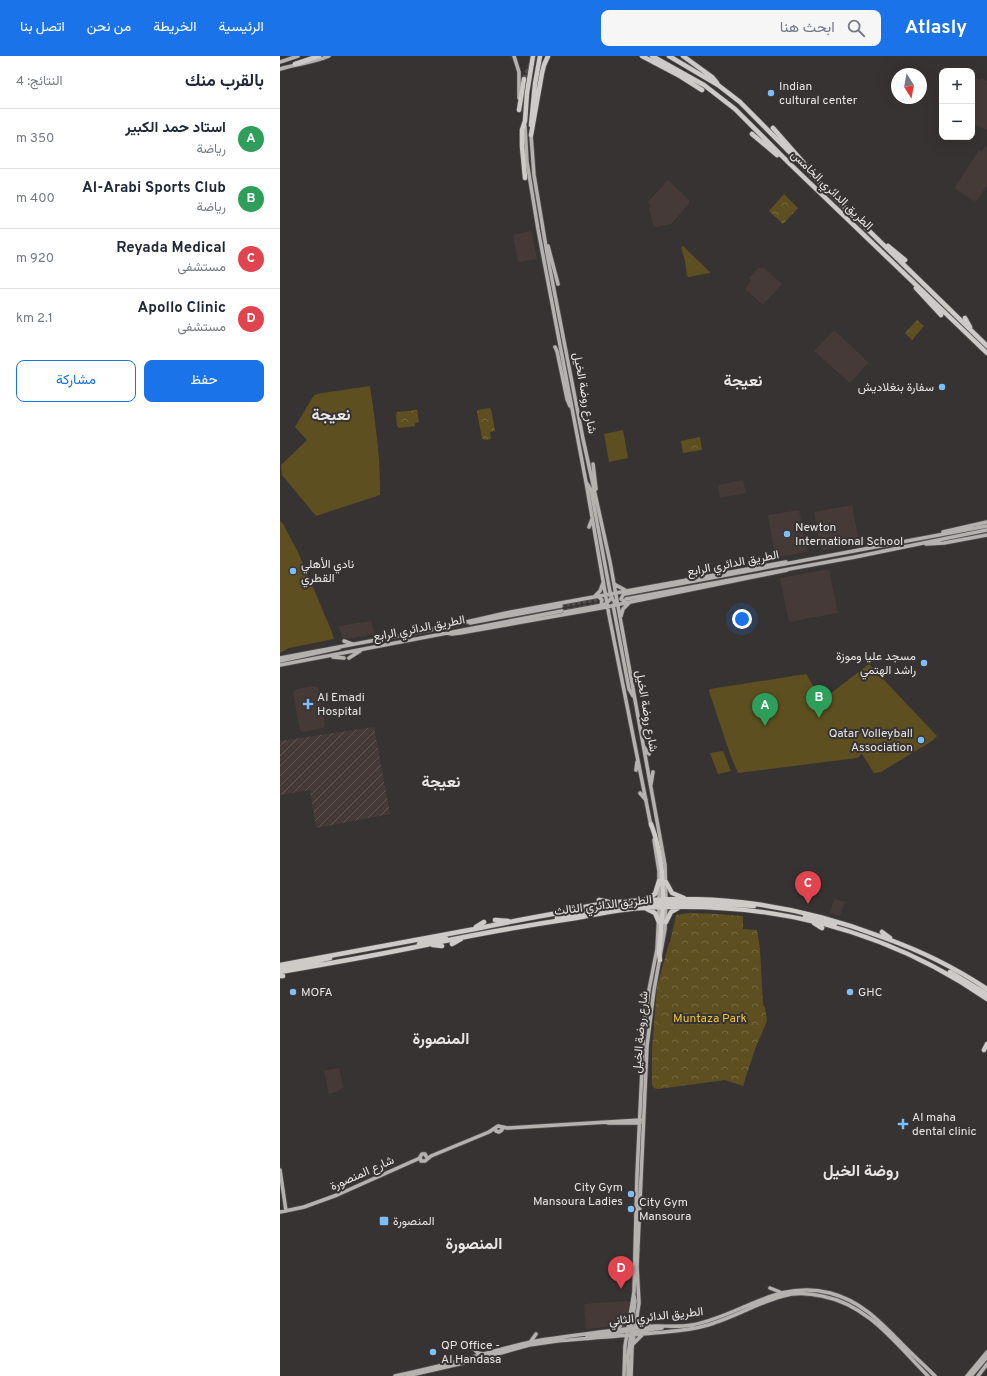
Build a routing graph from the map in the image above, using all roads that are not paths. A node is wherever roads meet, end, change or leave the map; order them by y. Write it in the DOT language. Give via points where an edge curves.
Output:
graph roads {
  1 [pos="298,56"];
  2 [pos="318,56"];
  3 [pos="329,56"];
  4 [pos="514,56"];
  5 [pos="533,56"];
  6 [pos="540,56"];
  7 [pos="548,56"];
  8 [pos="642,56"];
  9 [pos="652,56"];
  10 [pos="669,56"];
  11 [pos="683,56"];
  12 [pos="280,62"];
  13 [pos="295,64"];
  14 [pos="280,69"];
  15 [pos="524,79"];
  16 [pos="718,85"];
  17 [pos="702,90"];
  18 [pos="519,110"];
  19 [pos="525,121"];
  20 [pos="773,128"];
  21 [pos="752,134"];
  22 [pos="531,135"];
  23 [pos="789,163"];
  24 [pos="524,178"];
  25 [pos="817,180"];
  26 [pos="866,229"];
  27 [pos="544,236"];
  28 [pos="905,260"];
  29 [pos="895,264"];
  30 [pos="558,284"];
  31 [pos="941,315"];
  32 [pos="965,318"];
  33 [pos="974,334"];
  34 [pos="987,346"];
  35 [pos="555,347"];
  36 [pos="987,352"];
  37 [pos="572,407"];
  38 [pos="593,464"];
  39 [pos="586,482"];
  40 [pos="598,509"];
  41 [pos="592,518"];
  42 [pos="987,522"];
  43 [pos="987,526"];
  44 [pos="589,527"];
  45 [pos="987,530"];
  46 [pos="987,535"];
  47 [pos="923,538"];
  48 [pos="911,546"];
  49 [pos="611,554"];
  50 [pos="610,562"];
  51 [pos="793,562"];
  52 [pos="738,567"];
  53 [pos="792,568"];
  54 [pos="743,569"];
  55 [pos="704,573"];
  56 [pos="698,577"];
  57 [pos="603,580"];
  58 [pos="736,582"];
  59 [pos="745,583"];
  60 [pos="614,584"];
  61 [pos="706,588"];
  62 [pos="702,591"];
  63 [pos="608,594"];
  64 [pos="615,594"];
  65 [pos="596,596"];
  66 [pos="625,596"];
  67 [pos="655,598"];
  68 [pos="662,599"];
  69 [pos="610,601"];
  70 [pos="632,602"];
  71 [pos="601,605"];
  72 [pos="615,605"];
  73 [pos="596,609"];
  74 [pos="609,615"];
  75 [pos="556,616"];
  76 [pos="620,621"];
  77 [pos="522,622"];
  78 [pos="519,626"];
  79 [pos="440,628"];
  80 [pos="447,633"];
  81 [pos="344,641"];
  82 [pos="351,644"];
  83 [pos="363,650"];
  84 [pos="330,656"];
  85 [pos="280,658"];
  86 [pos="344,658"];
  87 [pos="349,658"];
  88 [pos="280,661"];
  89 [pos="618,661"];
  90 [pos="280,666"];
  91 [pos="616,668"];
  92 [pos="634,698"];
  93 [pos="642,743"];
  94 [pos="649,754"];
  95 [pos="638,759"];
  96 [pos="636,770"];
  97 [pos="652,772"];
  98 [pos="651,789"];
  99 [pos="640,793"];
  100 [pos="646,801"];
  101 [pos="651,824"];
  102 [pos="668,856"];
  103 [pos="665,865"];
  104 [pos="659,881"];
  105 [pos="666,882"];
  106 [pos="729,897"];
  107 [pos="691,899"];
  108 [pos="748,899"];
  109 [pos="599,900"];
  110 [pos="719,900"];
  111 [pos="639,901"];
  112 [pos="613,903"];
  113 [pos="663,904"];
  114 [pos="762,904"];
  115 [pos="572,906"];
  116 [pos="772,906"];
  117 [pos="684,907"];
  118 [pos="642,908"];
  119 [pos="803,908"];
  120 [pos="793,910"];
  121 [pos="565,911"];
  122 [pos="764,912"];
  123 [pos="823,913"];
  124 [pos="598,914"];
  125 [pos="578,917"];
  126 [pos="829,918"];
  127 [pos="592,919"];
  128 [pos="495,920"];
  129 [pos="809,920"];
  130 [pos="514,921"];
  131 [pos="484,922"];
  132 [pos="574,922"];
  133 [pos="658,922"];
  134 [pos="666,922"];
  135 [pos="504,923"];
  136 [pos="544,923"];
  137 [pos="850,925"];
  138 [pos="822,928"];
  139 [pos="474,929"];
  140 [pos="882,932"];
  141 [pos="857,936"];
  142 [pos="464,937"];
  143 [pos="409,941"];
  144 [pos="893,941"];
  145 [pos="386,942"];
  146 [pos="399,943"];
  147 [pos="430,944"];
  148 [pos="452,944"];
  149 [pos="419,946"];
  150 [pos="442,946"];
  151 [pos="912,949"];
  152 [pos="398,950"];
  153 [pos="341,954"];
  154 [pos="308,955"];
  155 [pos="388,956"];
  156 [pos="362,957"];
  157 [pos="379,958"];
  158 [pos="933,958"];
  159 [pos="351,959"];
  160 [pos="942,959"];
  161 [pos="660,960"];
  162 [pos="300,961"];
  163 [pos="280,965"];
  164 [pos="932,965"];
  165 [pos="280,969"];
  166 [pos="964,970"];
  167 [pos="941,974"];
  168 [pos="281,975"];
  169 [pos="973,980"];
  170 [pos="971,988"];
  171 [pos="987,989"];
  172 [pos="987,994"];
  173 [pos="979,997"];
  174 [pos="987,999"];
  175 [pos="987,1044"];
  176 [pos="984,1050"];
  177 [pos="640,1108"];
  178 [pos="642,1121"];
  179 [pos="629,1122"];
  180 [pos="639,1131"];
  181 [pos="428,1157"];
  182 [pos="420,1160"];
  183 [pos="280,1170"];
  184 [pos="286,1210"];
  185 [pos="280,1211"];
  186 [pos="770,1288"];
  187 [pos="783,1292"];
  188 [pos="767,1293"];
  189 [pos="634,1295"];
  190 [pos="764,1299"];
  191 [pos="630,1316"];
  192 [pos="637,1318"];
  193 [pos="671,1326"];
  194 [pos="652,1327"];
  195 [pos="616,1330"];
  196 [pos="631,1332"];
  197 [pos="536,1334"];
  198 [pos="643,1334"];
  199 [pos="615,1336"];
  200 [pos="583,1339"];
  201 [pos="530,1342"];
  202 [pos="625,1346"];
  203 [pos="632,1348"];
  204 [pos="474,1349"];
  205 [pos="987,1352"];
  206 [pos="484,1354"];
  207 [pos="476,1356"];
  208 [pos="987,1357"];
  209 [pos="987,1361"];
  210 [pos="987,1364"];
  211 [pos="453,1365"];
  212 [pos="396,1376"];
  213 [pos="407,1376"];
  214 [pos="624,1376"];
  215 [pos="628,1376"];
  216 [pos="632,1376"];
  217 [pos="928,1376"];
  218 [pos="935,1376"];
  219 [pos="967,1376"];
  220 [pos="970,1376"];
  221 [pos="974,1376"];
  222 [pos="978,1376"];
  1 -- 12 [label="main road"];
  2 -- 13 [label="highway"];
  3 -- 13 [label="main road" via="313,62"];
  4 -- 18 [label="main road" via="520,80"];
  5 -- 19 [label="highway, شارع روضة الخيل"];
  6 -- 22 [label="highway, شارع روضة الخيل"];
  7 -- 22 [label="highway" via="542,73"];
  8 -- 17 [label="highway"];
  9 -- 23 [label="highway, الطريق الدائري الخامس" via="693,78 721,97"];
  10 -- 16 [label="highway, الطريق الدائري الخامس"];
  11 -- 16 [label="highway" via="712,77"];
  13 -- 14 [label="main road"];
  15 -- 18 [label="highway"];
  16 -- 25 [label="highway, الطريق الدائري الخامس" via="746,108"];
  19 -- 24 [label="highway" via="522,130"];
  19 -- 37 [label="main road, شارع روضة الخيل" via="526,162"];
  20 -- 25 [label="highway"];
  21 -- 23 [label="highway"];
  22 -- 27 [label="main road, شارع روضة الخيل"];
  23 -- 29 [label="highway, الطريق الدائري الخامس"];
  25 -- 26 [label="highway, الطريق الدائري الخامس"];
  26 -- 28 [label="highway" via="872,230"];
  26 -- 33 [label="highway, الطريق الدائري الخامس"];
  27 -- 30 [label="main road" via="548,242"];
  27 -- 40 [label="main road, شارع روضة الخيل"];
  29 -- 31 [label="highway"];
  29 -- 36 [label="highway, الطريق الدائري الخامس"];
  32 -- 33 [label="highway"];
  33 -- 34 [label="highway, الطريق الدائري الخامس"];
  35 -- 37 [label="main road" via="567,399"];
  37 -- 39 [label="main road, شارع روضة الخيل"];
  38 -- 40 [label="main road"];
  39 -- 41 [label="main road, شارع روضة الخيل"];
  39 -- 63 [label="main road" via="591,490"];
  40 -- 50 [label="main road, شارع روضة الخيل"];
  41 -- 44 [label="main road"];
  41 -- 57 [label="main road, شارع روضة الخيل"];
  42 -- 47 [label="main road"];
  43 -- 47 [label="main road, الطريق الدائري الرابع"];
  45 -- 48 [label="main road, الطريق الدائري الرابع"];
  46 -- 48 [label="main road"];
  47 -- 51 [label="main road, الطريق الدائري الرابع"];
  48 -- 53 [label="main road, الطريق الدائري الرابع"];
  49 -- 50 [label="main road"];
  50 -- 60 [label="main road, شارع روضة الخيل"];
  51 -- 54 [label="main road"];
  51 -- 66 [label="main road, الطريق الدائري الرابع"];
  52 -- 54 [label="main road"];
  53 -- 58 [label="main road"];
  53 -- 66 [label="main road, الطريق الدائري الرابع"];
  54 -- 56 [label="main road"];
  55 -- 56 [label="main road"];
  56 -- 66 [label="main road" via="670,582"];
  57 -- 63 [label="main road, شارع روضة الخيل"];
  57 -- 65 [label="main road"];
  58 -- 59 [label="main road"];
  58 -- 61 [label="main road"];
  60 -- 64 [label="main road, شارع روضة الخيل"];
  60 -- 66 [label="main road"];
  61 -- 62 [label="main road"];
  61 -- 67 [label="main road"];
  63 -- 64 [label="main road"];
  63 -- 65 [label="main road"];
  63 -- 69 [label="main road, شارع روضة الخيل"];
  63 -- 69 [label="main road"];
  64 -- 66 [label="main road"];
  64 -- 69 [label="main road"];
  64 -- 72 [label="main road, شارع روضة الخيل"];
  65 -- 71 [label="main road" via="602,600"];
  65 -- 79 [label="main road"];
  66 -- 70 [label="main road"];
  66 -- 72 [label="main road"];
  67 -- 68 [label="main road"];
  67 -- 70 [label="main road"];
  69 -- 71 [label="main road"];
  69 -- 72 [label="main road"];
  69 -- 72 [label="main road"];
  69 -- 73 [label="main road"];
  69 -- 74 [label="main road, شارع روضة الخيل"];
  70 -- 76 [label="main road" via="623,609"];
  71 -- 75 [label="main road"];
  72 -- 76 [label="main road, شارع روضة الخيل"];
  72 -- 92 [label="main road" via="629,689"];
  73 -- 74 [label="main road"];
  73 -- 75 [label="main road"];
  74 -- 89 [label="main road, شارع روضة الخيل"];
  75 -- 77 [label="main road" via="545,620"];
  76 -- 92 [label="main road, شارع روضة الخيل"];
  77 -- 78 [label="main road"];
  77 -- 80 [label="main road" via="460,634"];
  79 -- 80 [label="main road, الطريق الدائري الرابع" via="561,609"];
  79 -- 82 [label="main road, الطريق الدائري الرابع"];
  80 -- 83 [label="main road, الطريق الدائري الرابع"];
  81 -- 82 [label="main road"];
  82 -- 85 [label="main road, الطريق الدائري الرابع"];
  82 -- 88 [label="main road" via="328,652"];
  83 -- 84 [label="main road, الطريق الدائري الرابع"];
  83 -- 87 [label="main road"];
  84 -- 86 [label="main road"];
  84 -- 90 [label="main road, الطريق الدائري الرابع"];
  89 -- 91 [label="main road"];
  89 -- 95 [label="main road, شارع روضة الخيل"];
  92 -- 93 [label="main road, شارع روضة الخيل"];
  93 -- 94 [label="main road"];
  93 -- 98 [label="main road, شارع روضة الخيل"];
  95 -- 96 [label="main road"];
  95 -- 100 [label="main road, شارع روضة الخيل"];
  97 -- 98 [label="main road"];
  98 -- 103 [label="main road, شارع روضة الخيل"];
  99 -- 100 [label="main road"];
  100 -- 101 [label="main road, شارع روضة الخيل"];
  101 -- 104 [label="main road, شارع روضة الخيل"];
  101 -- 113 [label="highway" via="660,854"];
  102 -- 103 [label="main road"];
  103 -- 105 [label="main road, شارع روضة الخيل"];
  104 -- 111 [label="highway" via="655,894"];
  104 -- 113 [label="main road, شارع روضة الخيل"];
  105 -- 107 [label="highway" via="674,894"];
  105 -- 113 [label="main road, شارع روضة الخيل"];
  106 -- 110 [label="highway"];
  107 -- 110 [label="highway, الطريق الدائري الثالث"];
  107 -- 113 [label="highway, الطريق الدائري الثالث"];
  108 -- 114 [label="highway"];
  109 -- 112 [label="highway"];
  110 -- 114 [label="highway, الطريق الدائري الثالث"];
  111 -- 112 [label="highway, الطريق الدائري الثالث"];
  111 -- 113 [label="highway, الطريق الدائري الثالث"];
  112 -- 121 [label="highway, الطريق الدائري الثالث"];
  113 -- 116 [label="highway"];
  113 -- 117 [label="highway, الطريق الدائري الثالث"];
  113 -- 118 [label="highway, الطريق الدائري الثالث"];
  113 -- 133 [label="main road, شارع روضة الخيل"];
  113 -- 134 [label="main road, شارع روضة الخيل"];
  113 -- 136 [label="highway" via="591,911 554,918"];
  113 -- 161 [label="highway" via="658,953"];
  114 -- 116 [label="highway, الطريق الدائري الثالث"];
  115 -- 121 [label="highway"];
  116 -- 120 [label="highway, الطريق الدائري الثالث"];
  117 -- 122 [label="highway, الطريق الدائري الثالث"];
  117 -- 134 [label="highway" via="672,911"];
  118 -- 124 [label="highway, الطريق الدائري الثالث"];
  118 -- 133 [label="highway" via="653,912"];
  119 -- 120 [label="highway"];
  120 -- 126 [label="highway, الطريق الدائري الثالث"];
  121 -- 130 [label="highway, الطريق الدائري الثالث"];
  122 -- 129 [label="highway, الطريق الدائري الثالث"];
  122 -- 137 [label="highway" via="783,912 847,927"];
  123 -- 126 [label="highway"];
  124 -- 125 [label="highway, الطريق الدائري الثالث"];
  124 -- 127 [label="highway"];
  125 -- 132 [label="highway"];
  125 -- 136 [label="highway, الطريق الدائري الثالث"];
  126 -- 137 [label="highway, الطريق الدائري الثالث"];
  128 -- 130 [label="highway"];
  129 -- 138 [label="highway"];
  129 -- 141 [label="highway, الطريق الدائري الثالث"];
  130 -- 135 [label="highway, الطريق الدائري الثالث"];
  131 -- 139 [label="highway"];
  133 -- 177 [label="main road, شارع روضة الخيل" via="644,1027"];
  134 -- 161 [label="main road, شارع روضة الخيل"];
  135 -- 139 [label="highway, الطريق الدائري الثالث"];
  135 -- 149 [label="highway" via="491,929 423,942"];
  136 -- 142 [label="highway, الطريق الدائري الثالث"];
  137 -- 144 [label="highway, الطريق الدائري الثالث"];
  139 -- 143 [label="highway, الطريق الدائري الثالث"];
  140 -- 144 [label="highway"];
  141 -- 151 [label="highway, الطريق الدائري الثالث" via="859,931"];
  141 -- 164 [label="highway" via="869,938"];
  142 -- 147 [label="highway, الطريق الدائري الثالث"];
  142 -- 148 [label="highway"];
  143 -- 146 [label="highway, الطريق الدائري الثالث"];
  143 -- 159 [label="highway" via="407,946 375,951"];
  144 -- 151 [label="highway, الطريق الدائري الثالث"];
  145 -- 146 [label="highway"];
  146 -- 153 [label="highway, الطريق الدائري الثالث"];
  147 -- 149 [label="highway, الطريق الدائري الثالث"];
  147 -- 150 [label="highway"];
  149 -- 152 [label="highway, الطريق الدائري الثالث"];
  151 -- 158 [label="highway, الطريق الدائري الثالث"];
  152 -- 155 [label="highway"];
  152 -- 156 [label="highway, الطريق الدائري الثالث"];
  153 -- 162 [label="highway, الطريق الدائري الثالث"];
  153 -- 165 [label="highway"];
  154 -- 162 [label="highway"];
  156 -- 157 [label="highway"];
  156 -- 159 [label="highway, الطريق الدائري الثالث"];
  158 -- 160 [label="highway"];
  158 -- 169 [label="highway, الطريق الدائري الثالث"];
  159 -- 168 [label="highway, الطريق الدائري الثالث"];
  161 -- 178 [label="main road, شارع روضة الخيل" via="649,1027"];
  162 -- 163 [label="highway, الطريق الدائري الثالث"];
  164 -- 167 [label="highway"];
  164 -- 170 [label="highway"];
  164 -- 172 [label="highway" via="950,972"];
  166 -- 169 [label="highway"];
  169 -- 171 [label="highway, الطريق الدائري الثالث"];
  170 -- 173 [label="highway"];
  170 -- 174 [label="highway"];
  175 -- 176 [label="highway"];
  177 -- 178 [label="main road, شارع روضة الخيل"];
  177 -- 179 [label="main road" via="636,1118"];
  178 -- 179 [label="main road"];
  178 -- 180 [label="main road, شارع روضة الخيل"];
  178 -- 192 [label="main road, شارع روضة الخيل"];
  179 -- 180 [label="main road"];
  179 -- 181 [label="main road" via="502,1128 500,1132 490,1132"];
  180 -- 189 [label="main road, شارع روضة الخيل"];
  181 -- 182 [label="main road" via="425,1161"];
  181 -- 182 [label="main road" via="422,1154"];
  182 -- 184 [label="main road, شارع المنصورة" via="349,1191"];
  183 -- 184 [label="main road"];
  184 -- 185 [label="main road, شارع المنصورة"];
  186 -- 187 [label="main road"];
  187 -- 190 [label="main road, الطريق الدائري الثاني"];
  187 -- 218 [label="main road, الطريق الدائري الثاني" via="816,1290 858,1304 887,1328"];
  188 -- 190 [label="main road"];
  189 -- 191 [label="main road, شارع روضة الخيل"];
  189 -- 196 [label="main road"];
  190 -- 193 [label="main road, الطريق الدائري الثاني" via="710,1321"];
  191 -- 195 [label="main road"];
  191 -- 196 [label="main road, شارع روضة الخيل"];
  192 -- 194 [label="main road"];
  192 -- 196 [label="main road, شارع روضة الخيل"];
  193 -- 194 [label="main road, الطريق الدائري الثاني"];
  193 -- 196 [label="main road"];
  194 -- 196 [label="main road, الطريق الدائري الثاني"];
  195 -- 196 [label="main road, الطريق الدائري الثاني"];
  195 -- 201 [label="main road, الطريق الدائري الثاني"];
  196 -- 198 [label="main road, الطريق الدائري الثاني"];
  196 -- 199 [label="main road, الطريق الدائري الثاني"];
  196 -- 200 [label="main road" via="588,1336"];
  196 -- 202 [label="main road, شارع روضة الخيل"];
  196 -- 203 [label="main road, شارع روضة الخيل"];
  196 -- 215 [label="main road"];
  197 -- 201 [label="main road"];
  198 -- 203 [label="main road"];
  198 -- 217 [label="main road, الطريق الدائري الثاني" via="691,1330 783,1296 817,1295 839,1299 865,1313"];
  199 -- 200 [label="main road, الطريق الدائري الثاني"];
  199 -- 202 [label="main road" via="622,1339"];
  200 -- 211 [label="main road, الطريق الدائري الثاني" via="529,1345"];
  201 -- 206 [label="main road, الطريق الدائري الثاني"];
  202 -- 214 [label="main road, شارع روضة الخيل"];
  203 -- 216 [label="main road, شارع روضة الخيل"];
  204 -- 206 [label="main road"];
  205 -- 219 [label="main road"];
  206 -- 207 [label="main road, الطريق الدائري الثاني"];
  207 -- 211 [label="main road"];
  207 -- 212 [label="main road, الطريق الدائري الثاني"];
  208 -- 220 [label="main road"];
  209 -- 221 [label="main road"];
  210 -- 222 [label="main road"];
  211 -- 213 [label="main road, الطريق الدائري الثاني"];
}
